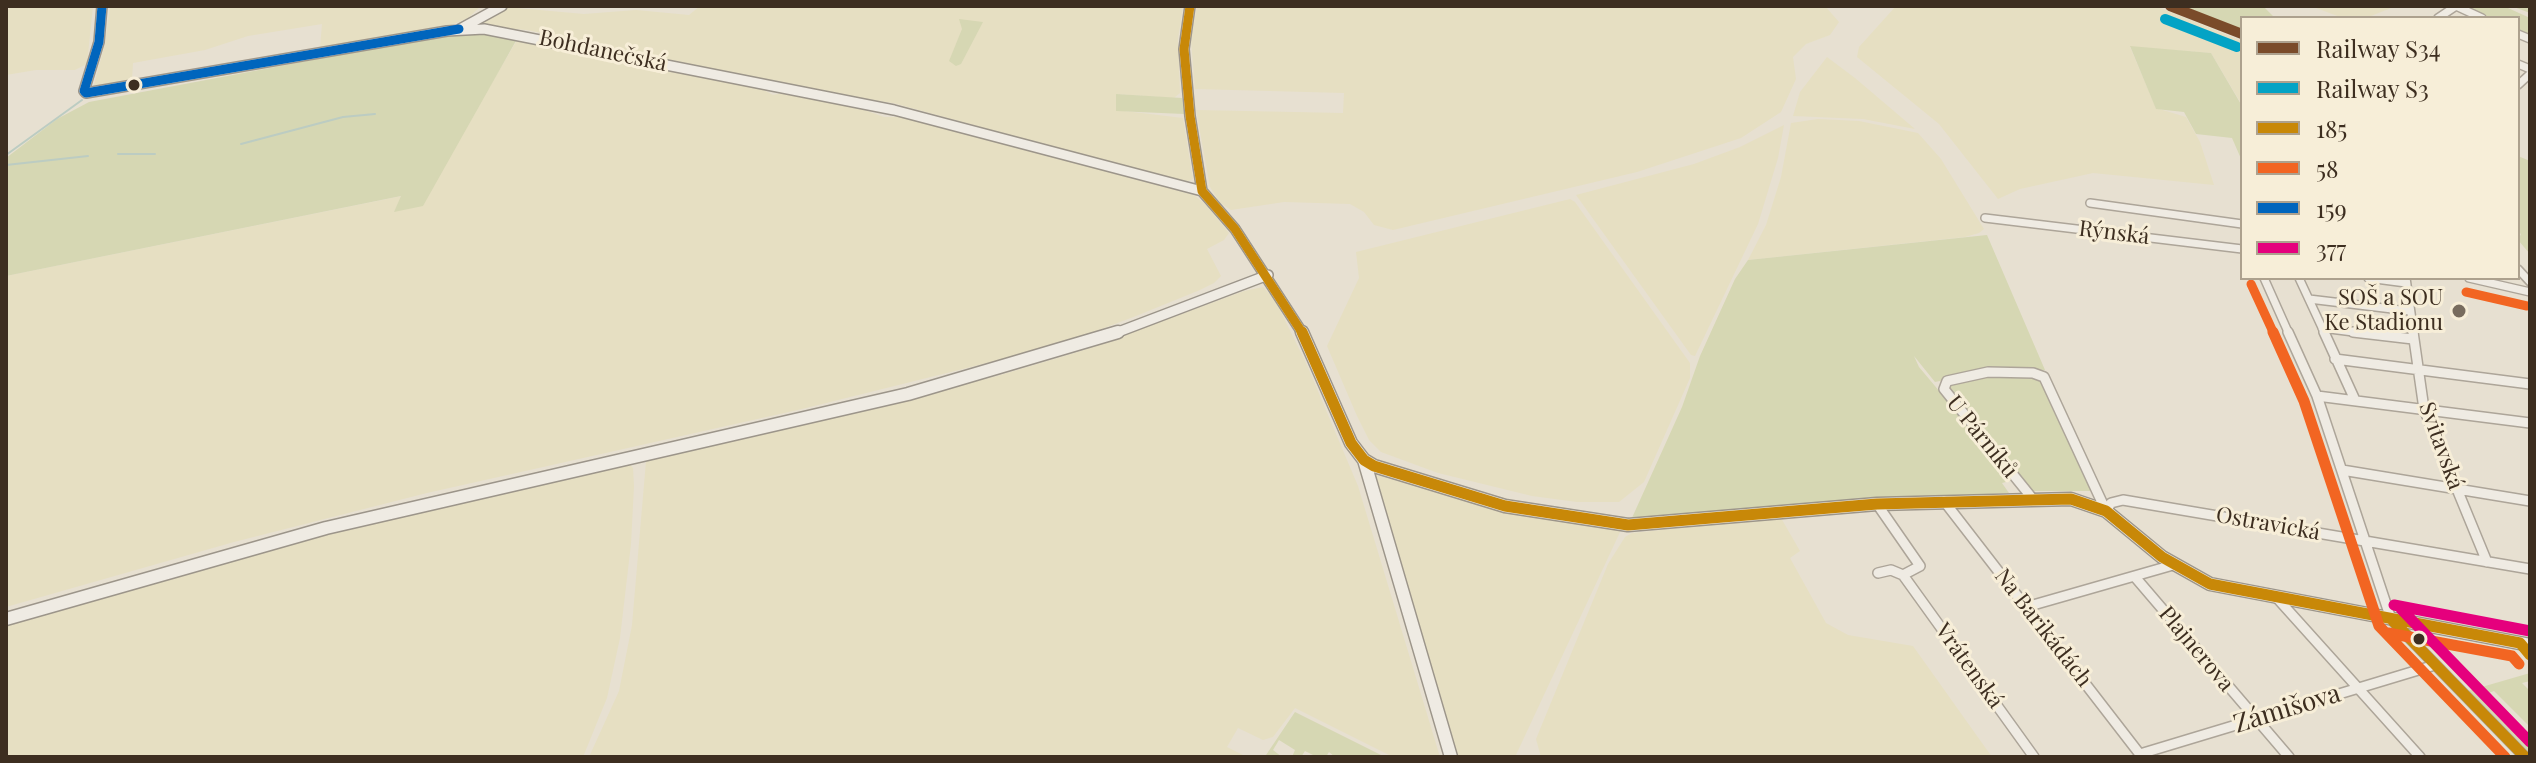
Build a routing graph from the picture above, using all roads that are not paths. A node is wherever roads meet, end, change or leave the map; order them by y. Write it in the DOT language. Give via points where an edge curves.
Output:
graph roads {
  1 [pos="102,6"];
  2 [pos="502,6"];
  3 [pos="1190,6"];
  4 [pos="2456,6"];
  5 [pos="2478,16"];
  6 [pos="459,29"];
  7 [pos="1202,191"];
  8 [pos="2090,203"];
  9 [pos="1985,218"];
  10 [pos="2240,224"];
  11 [pos="2240,249"];
  12 [pos="1268,275"];
  13 [pos="2265,280"];
  14 [pos="2300,280"];
  15 [pos="2406,280"];
  16 [pos="2478,280"];
  17 [pos="2530,292"];
  18 [pos="2309,299"];
  19 [pos="2409,311"];
  20 [pos="2322,328"];
  21 [pos="2413,339"];
  22 [pos="2335,359"];
  23 [pos="2417,369"];
  24 [pos="2530,384"];
  25 [pos="2317,396"];
  26 [pos="2355,400"];
  27 [pos="2424,409"];
  28 [pos="2530,423"];
  29 [pos="1364,460"];
  30 [pos="2342,470"];
  31 [pos="2456,489"];
  32 [pos="2032,498"];
  33 [pos="1943,500"];
  34 [pos="2530,501"];
  35 [pos="1877,504"];
  36 [pos="2106,511"];
  37 [pos="2365,541"];
  38 [pos="2487,562"];
  39 [pos="2173,565"];
  40 [pos="2530,569"];
  41 [pos="1878,573"];
  42 [pos="1903,575"];
  43 [pos="2135,577"];
  44 [pos="2277,598"];
  45 [pos="2026,607"];
  46 [pos="6,619"];
  47 [pos="2391,619"];
  48 [pos="2525,644"];
  49 [pos="2530,655"];
  50 [pos="2435,665"];
  51 [pos="2356,689"];
  52 [pos="2256,719"];
  53 [pos="2141,755"];
  54 [pos="1451,757"];
  55 [pos="2034,757"];
  56 [pos="2289,757"];
  57 [pos="2420,757"];
  58 [pos="2525,757"];
  1 -- 6 [label="street, Bohdanečská" via="86,93"];
  2 -- 6 [label="street"];
  3 -- 7 [label="street" via="1184,49"];
  4 -- 5 [label="street"];
  6 -- 7 [label="street, Bohdanečská" via="516,33 894,110"];
  7 -- 12 [label="street"];
  8 -- 10 [label="street"];
  9 -- 11 [label="street, Rýnská"];
  12 -- 29 [label="street"];
  12 -- 46 [label="street" via="1091,342 991,371 326,528"];
  13 -- 25 [label="street"];
  14 -- 18 [label="street"];
  15 -- 19 [label="street, Svitavská"];
  16 -- 17 [label="street"];
  18 -- 19 [label="street"];
  18 -- 20 [label="street"];
  19 -- 21 [label="street, Svitavská"];
  20 -- 21 [label="street"];
  20 -- 22 [label="street"];
  21 -- 23 [label="street, Svitavská"];
  22 -- 23 [label="street"];
  22 -- 26 [label="street"];
  23 -- 24 [label="street"];
  23 -- 27 [label="street, Svitavská"];
  25 -- 26 [label="street"];
  25 -- 30 [label="street"];
  26 -- 27 [label="street"];
  27 -- 28 [label="street"];
  27 -- 31 [label="street, Svitavská"];
  29 -- 35 [label="street" via="1384,471 1505,506 1628,525"];
  29 -- 54 [label="street"];
  30 -- 31 [label="street"];
  30 -- 37 [label="street"];
  31 -- 34 [label="street"];
  31 -- 38 [label="street, Svitavská"];
  32 -- 33 [label="street"];
  32 -- 36 [label="street" via="2071,499"];
  32 -- 36 [label="street, U Párníků" via="1944,389 1947,381 1988,372 2044,377"];
  33 -- 35 [label="street"];
  33 -- 45 [label="street, Na Barikádách"];
  35 -- 42 [label="street" via="1920,563 1919,570"];
  36 -- 37 [label="street, Ostravická" via="2111,503 2123,500"];
  36 -- 39 [label="street"];
  37 -- 38 [label="street, Ostravická"];
  37 -- 47 [label="street"];
  38 -- 40 [label="street, Ostravická"];
  39 -- 43 [label="street"];
  39 -- 44 [label="street" via="2210,584"];
  41 -- 42 [label="street" via="1891,570"];
  42 -- 55 [label="street, Vrátenská"];
  43 -- 45 [label="street"];
  43 -- 52 [label="street, Plajnerova"];
  44 -- 47 [label="street"];
  44 -- 51 [label="street"];
  45 -- 53 [label="street, Na Barikádách"];
  47 -- 48 [label="street"];
  47 -- 50 [label="street"];
  48 -- 49 [label="street"];
  50 -- 51 [label="street, Zámišova"];
  50 -- 58 [label="street"];
  51 -- 52 [label="street, Zámišova"];
  51 -- 57 [label="street"];
  52 -- 53 [label="street, Zámišova"];
  52 -- 56 [label="street, Plajnerova"];
}
